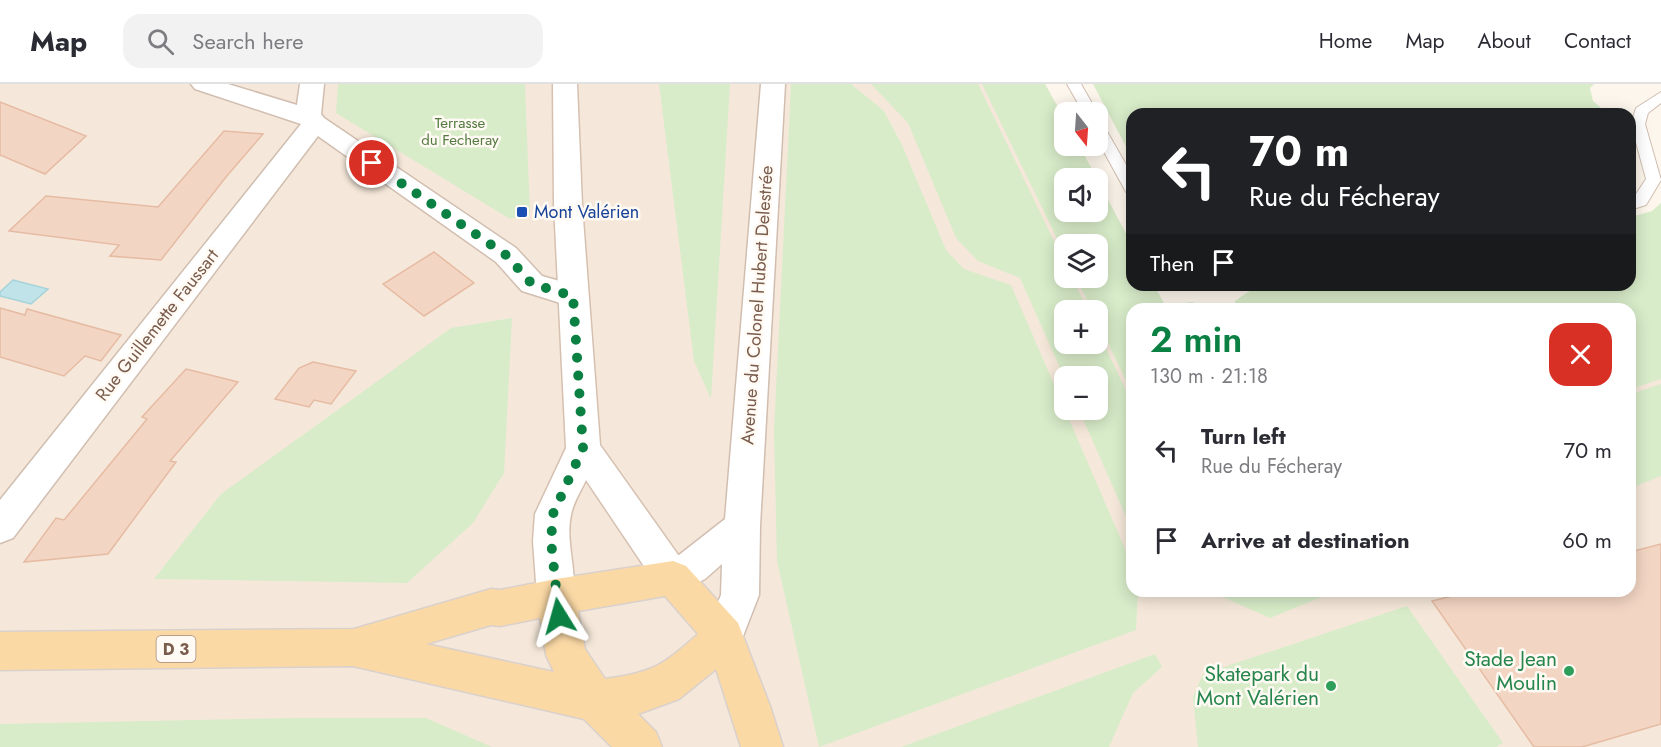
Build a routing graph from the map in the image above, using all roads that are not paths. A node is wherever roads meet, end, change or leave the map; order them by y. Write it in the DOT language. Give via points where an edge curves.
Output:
graph roads {
  1 [pos="203,84"];
  2 [pos="312,84"];
  3 [pos="565,84"];
  4 [pos="773,84"];
  5 [pos="1074,84"];
  6 [pos="1661,96"];
  7 [pos="1084,102"];
  8 [pos="311,119"];
  9 [pos="1108,146"];
  10 [pos="1126,177"];
  11 [pos="1636,203"];
  12 [pos="573,296"];
  13 [pos="583,448"];
  14 [pos="742,526"];
  15 [pos="0,527"];
  16 [pos="673,578"];
  17 [pos="556,596"];
  18 [pos="724,636"];
  19 [pos="353,647"];
  20 [pos="0,651"];
  21 [pos="595,701"];
  22 [pos="641,747"];
  23 [pos="762,747"];
  1 -- 8 [label="street"];
  2 -- 8 [label="street"];
  3 -- 12 [label="street"];
  4 -- 14 [label="street, Avenue du Colonel Hubert Delestrée"];
  5 -- 7 [label="lane"];
  6 -- 11 [label="lane" via="1641,111 1638,124 1654,179"];
  8 -- 12 [label="street" via="506,255 532,284"];
  8 -- 15 [label="street, Rue Guillemette Faussart"];
  9 -- 10 [label="lane"];
  12 -- 13 [label="street"];
  13 -- 16 [label="street"];
  13 -- 17 [label="street" via="553,514"];
  14 -- 16 [label="street"];
  14 -- 18 [label="street, Avenue du Colonel Hubert Delestrée" via="740,595"];
  16 -- 17 [label="main road"];
  16 -- 18 [label="main road"];
  17 -- 19 [label="main road, D 3" via="491,607"];
  17 -- 21 [label="main road" via="566,655"];
  18 -- 21 [label="main road" via="665,685 640,694"];
  18 -- 23 [label="main road"];
  19 -- 20 [label="main road, D 3"];
  19 -- 21 [label="main road, D 3"];
  21 -- 22 [label="main road"];
}
